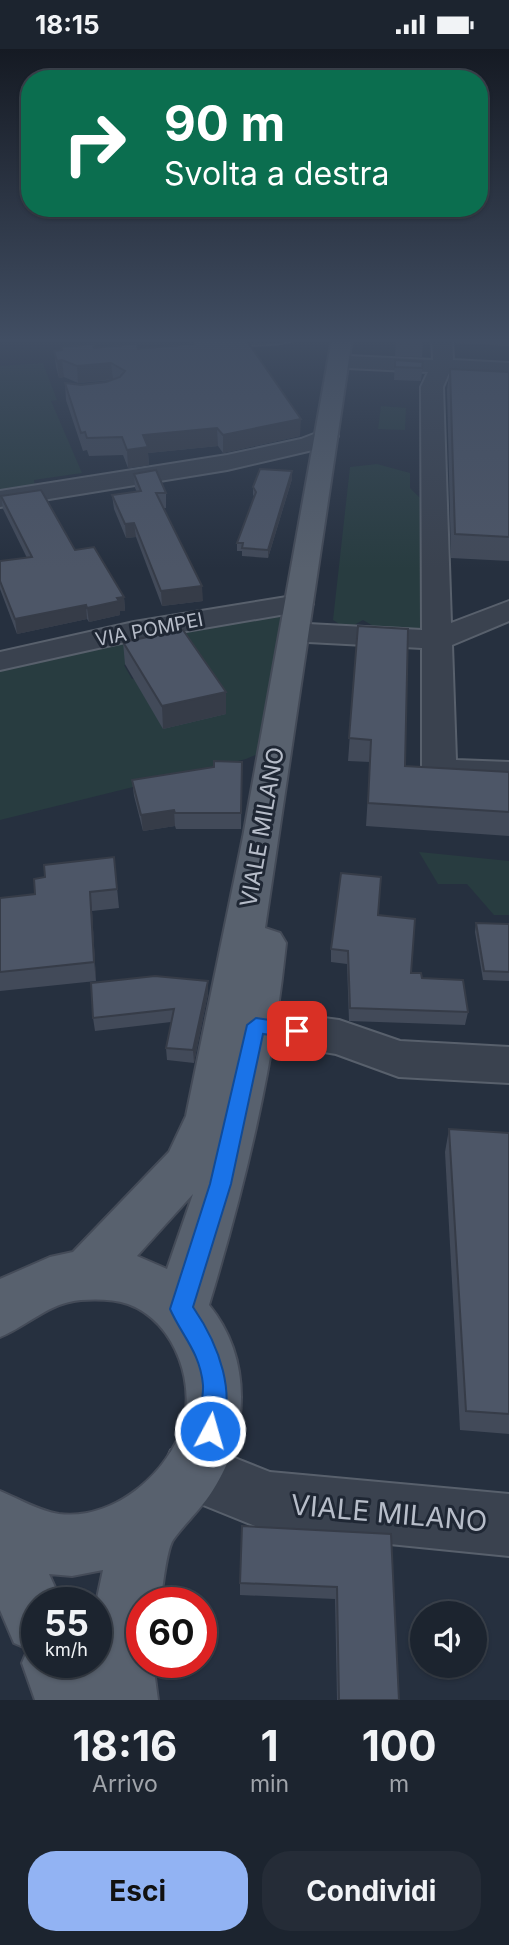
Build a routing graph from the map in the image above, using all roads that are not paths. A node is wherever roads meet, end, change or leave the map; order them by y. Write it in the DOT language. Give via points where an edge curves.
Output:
graph roads {
  1 [pos="330,415"];
  2 [pos="332,415"];
  3 [pos="432,415"];
  4 [pos="324,449"];
  5 [pos="0,499"];
  6 [pos="509,610"];
  7 [pos="304,618"];
  8 [pos="436,641"];
  9 [pos="0,661"];
  10 [pos="509,773"];
  11 [pos="256,1025"];
  12 [pos="509,1065"];
  13 [pos="88,1273"];
  14 [pos="181,1309"];
  15 [pos="0,1311"];
  16 [pos="201,1451"];
  17 [pos="0,1523"];
  18 [pos="144,1525"];
  19 [pos="509,1525"];
  20 [pos="0,1536"];
  21 [pos="22,1587"];
  22 [pos="61,1678"];
  23 [pos="69,1700"];
  24 [pos="124,1700"];
  1 -- 4 [label="main road, VIALE MILANO"];
  2 -- 7 [label="main road, VIALE MILANO"];
  3 -- 8 [label="street"];
  4 -- 5 [label="street" via="303,456 268,454"];
  4 -- 7 [label="main road, VIALE MILANO"];
  6 -- 8 [label="street"];
  7 -- 8 [label="street, VIA POMPEI"];
  7 -- 9 [label="street, VIA POMPEI" via="278,604"];
  7 -- 11 [label="main road, VIALE MILANO"];
  7 -- 13 [label="main road, VIALE MILANO" via="210,1116 186,1167"];
  8 -- 10 [label="street" via="439,770"];
  11 -- 12 [label="street" via="339,1037 398,1059"];
  11 -- 14 [label="main road, VIALE MILANO" via="220,1184"];
  13 -- 14 [label="main road" via="122,1276 143,1284"];
  13 -- 15 [label="main road" via="49,1281"];
  14 -- 16 [label="main road" via="204,1343 215,1385"];
  16 -- 18 [label="main road"];
  16 -- 19 [label="street, VIALE MILANO" via="270,1502"];
  17 -- 18 [label="main road" via="63,1546"];
  18 -- 24 [label="main road" via="118,1652"];
  20 -- 21 [label="main road"];
  22 -- 23 [label="main road"];
}
